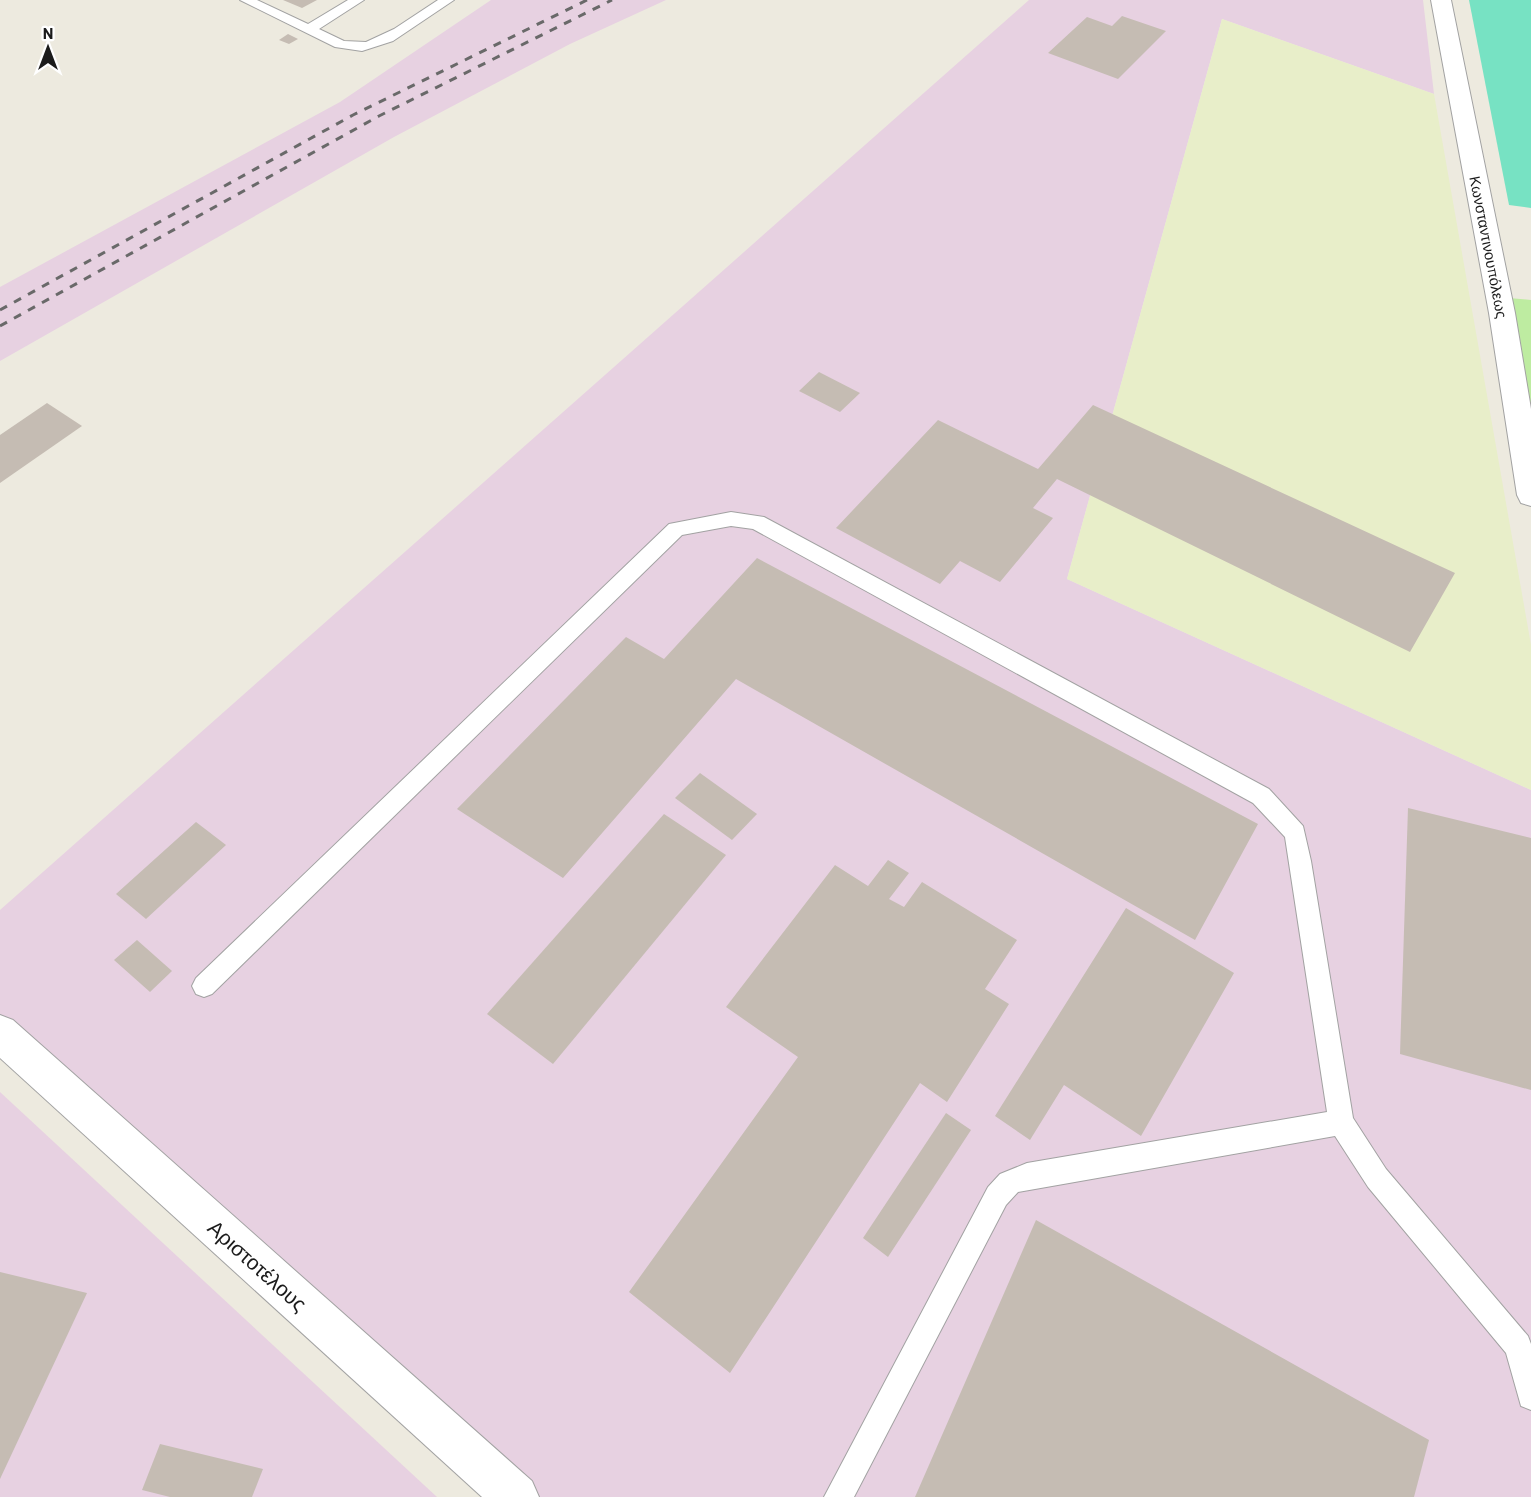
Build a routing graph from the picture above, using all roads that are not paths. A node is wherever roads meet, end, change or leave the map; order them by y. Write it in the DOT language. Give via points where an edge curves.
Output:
graph roads {
  1 [pos="247,0"];
  2 [pos="357,0"];
  3 [pos="447,0"];
  4 [pos="1441,0"];
  5 [pos="309,30"];
  6 [pos="1531,495"];
  7 [pos="204,986"];
  8 [pos="0,1033"];
  9 [pos="1341,1122"];
  10 [pos="1531,1396"];
  11 [pos="516,1497"];
  12 [pos="838,1497"];
  1 -- 5 [label="lane"];
  2 -- 5 [label="lane"];
  3 -- 5 [label="lane" via="368,46 340,44"];
  4 -- 6 [label="street, Κωνσταντινουπόλεως" via="1502,313"];
  7 -- 9 [label="lane" via="676,529 731,519 757,522 1261,795 1295,832"];
  8 -- 11 [label="street, Αριστοτέλους"];
  9 -- 10 [label="lane" via="1377,1178 1518,1347"];
  9 -- 12 [label="lane" via="1027,1176 1009,1183 997,1196"];
}
